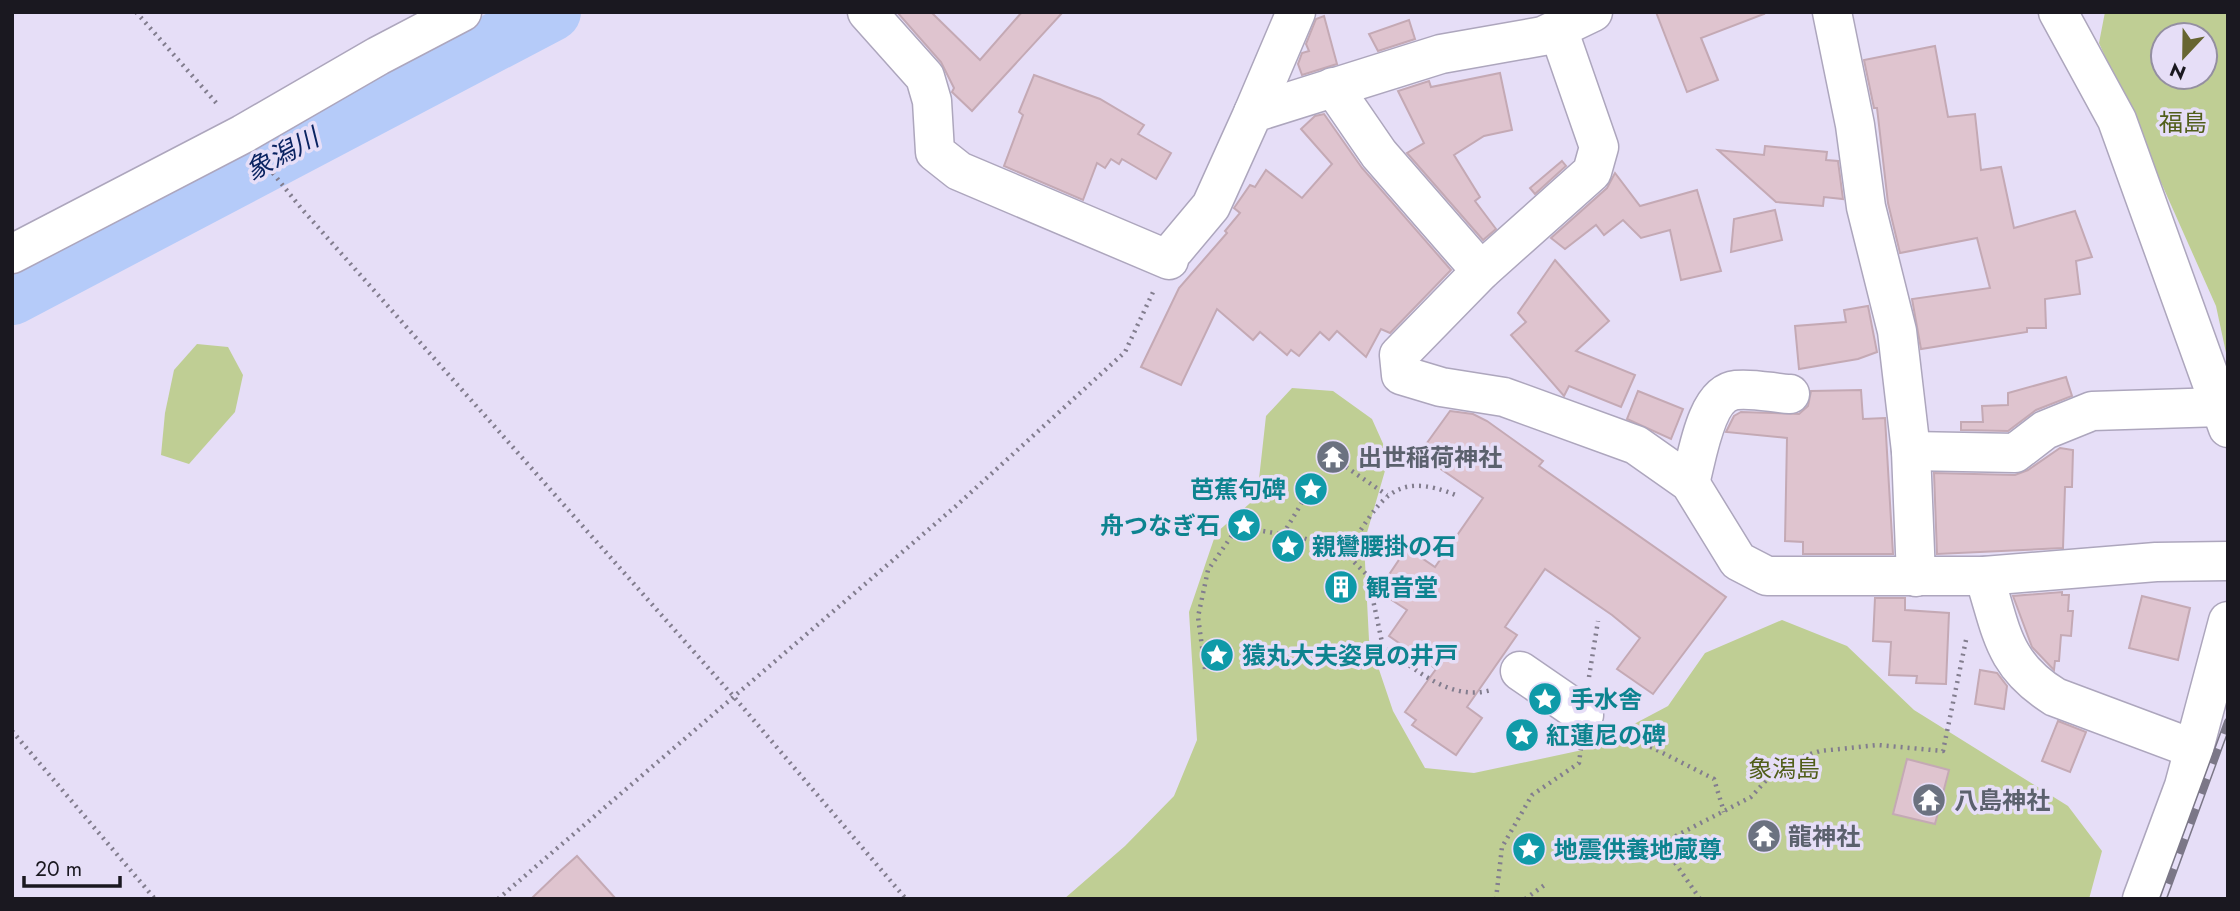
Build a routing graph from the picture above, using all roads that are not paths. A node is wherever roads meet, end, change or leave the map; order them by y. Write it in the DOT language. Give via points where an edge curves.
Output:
graph roads {
  1 [pos="462,12"];
  2 [pos="867,12"];
  3 [pos="1296,12"];
  4 [pos="1593,12"];
  5 [pos="1832,12"];
  6 [pos="2058,12"];
  7 [pos="1558,29"];
  8 [pos="1333,86"];
  9 [pos="1253,113"];
  10 [pos="12,254"];
  11 [pos="1481,271"];
  12 [pos="1790,394"];
  13 [pos="2224,417"];
  14 [pos="1911,451"];
  15 [pos="1690,483"];
  16 [pos="2228,561"];
  17 [pos="1984,576"];
  18 [pos="1916,577"];
  19 [pos="2228,621"];
  20 [pos="1520,671"];
  21 [pos="1584,715"];
  22 [pos="2194,749"];
  23 [pos="2142,899"];
  1 -- 10 [label="street" via="243,134"];
  2 -- 9 [label="street" via="925,77 932,101 935,152 959,171 1172,254 1212,206"];
  3 -- 9 [label="street"];
  4 -- 7 [label="street"];
  5 -- 14 [label="street" via="1866,207 1897,331"];
  6 -- 13 [label="street" via="2117,120"];
  7 -- 8 [label="street" via="1543,36 1441,54"];
  7 -- 11 [label="street" via="1599,147 1592,172"];
  8 -- 9 [label="street"];
  8 -- 11 [label="street" via="1379,154"];
  11 -- 15 [label="street" via="1399,355 1401,375 1504,397 1636,445"];
  12 -- 15 [label="street" via="1734,389 1723,396 1708,415"];
  13 -- 14 [label="street" via="2092,411 2045,430 2015,453"];
  14 -- 18 [label="street"];
  15 -- 18 [label="street" via="1738,561 1767,576"];
  16 -- 17 [label="street"];
  17 -- 18 [label="street"];
  17 -- 22 [label="street" via="2017,667 2034,684 2054,697"];
  19 -- 22 [label="street"];
  20 -- 21 [label="street"];
  22 -- 23 [label="street"];
}
